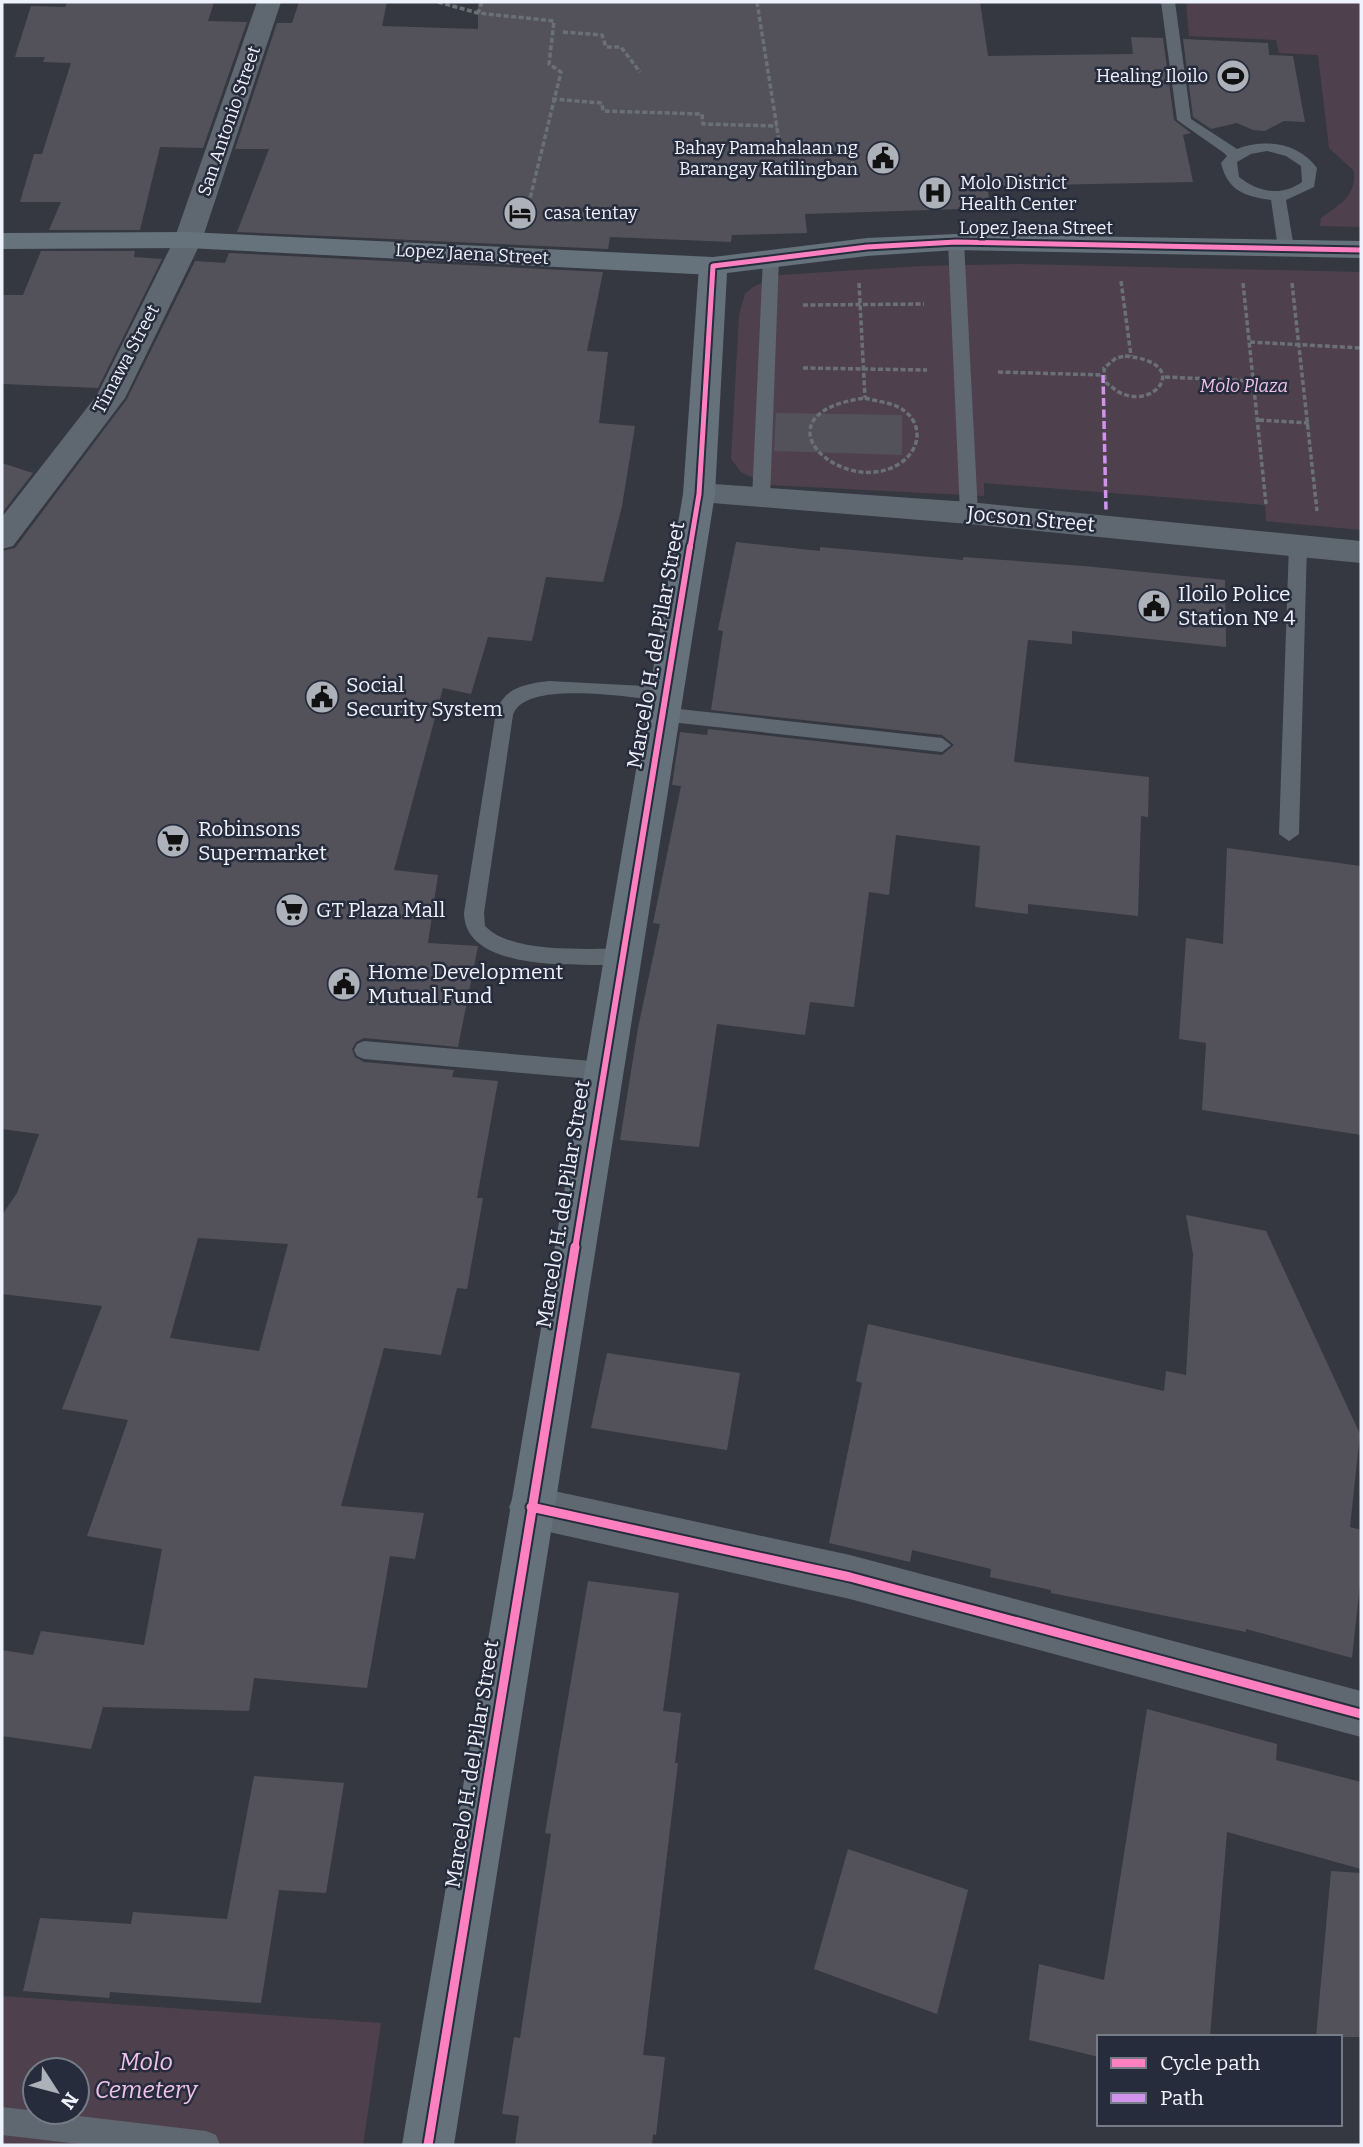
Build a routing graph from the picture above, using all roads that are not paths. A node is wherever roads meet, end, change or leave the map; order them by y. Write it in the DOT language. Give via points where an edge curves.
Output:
graph roads {
  1 [pos="269,2"];
  2 [pos="1168,2"];
  3 [pos="1234,156"];
  4 [pos="1278,196"];
  5 [pos="188,240"];
  6 [pos="2,241"];
  7 [pos="956,242"];
  8 [pos="1286,248"];
  9 [pos="1361,250"];
  10 [pos="771,258"];
  11 [pos="712,266"];
  12 [pos="699,494"];
  13 [pos="761,499"];
  14 [pos="969,513"];
  15 [pos="2,538"];
  16 [pos="1309,546"];
  17 [pos="1361,552"];
  18 [pos="663,704"];
  19 [pos="942,745"];
  20 [pos="1289,834"];
  21 [pos="621,957"];
  22 [pos="363,1050"];
  23 [pos="603,1071"];
  24 [pos="531,1507"];
  25 [pos="1361,1714"];
  26 [pos="2,2121"];
  27 [pos="206,2145"];
  28 [pos="428,2145"];
  1 -- 5 [label="street, San Antonio Street"];
  2 -- 3 [label="lane" via="1184,120 1221,142"];
  3 -- 4 [label="lane" via="1228,171 1240,186"];
  3 -- 4 [label="lane" via="1267,147 1304,160 1310,168 1309,184"];
  4 -- 8 [label="lane"];
  5 -- 6 [label="main road, Lopez Jaena Street"];
  5 -- 11 [label="main road, Lopez Jaena Street"];
  5 -- 15 [label="street, Timawa Street" via="110,398"];
  7 -- 8 [label="main road, Lopez Jaena Street"];
  7 -- 10 [label="main road, Lopez Jaena Street"];
  7 -- 14 [label="lane"];
  8 -- 9 [label="main road, Lopez Jaena Street"];
  10 -- 11 [label="main road, Lopez Jaena Street"];
  10 -- 13 [label="lane"];
  11 -- 12 [label="main road, Marcelo H. del Pilar Street"];
  12 -- 13 [label="street, Jocson Street"];
  12 -- 18 [label="main road, Marcelo H. del Pilar Street"];
  13 -- 14 [label="street, Jocson Street"];
  14 -- 16 [label="street, Jocson Street"];
  16 -- 17 [label="street, Jocson Street"];
  16 -- 20 [label="lane"];
  18 -- 19 [label="lane"];
  18 -- 21 [label="main road, Marcelo H. del Pilar Street"];
  18 -- 21 [label="lane" via="549,688 517,695 504,715 474,914 476,930 487,940 523,952"];
  21 -- 23 [label="main road, Marcelo H. del Pilar Street"];
  22 -- 23 [label="lane"];
  23 -- 24 [label="main road, Marcelo H. del Pilar Street"];
  24 -- 25 [label="street" via="850,1577"];
  24 -- 28 [label="main road, Marcelo H. del Pilar Street"];
  26 -- 27 [label="lane"];
}
